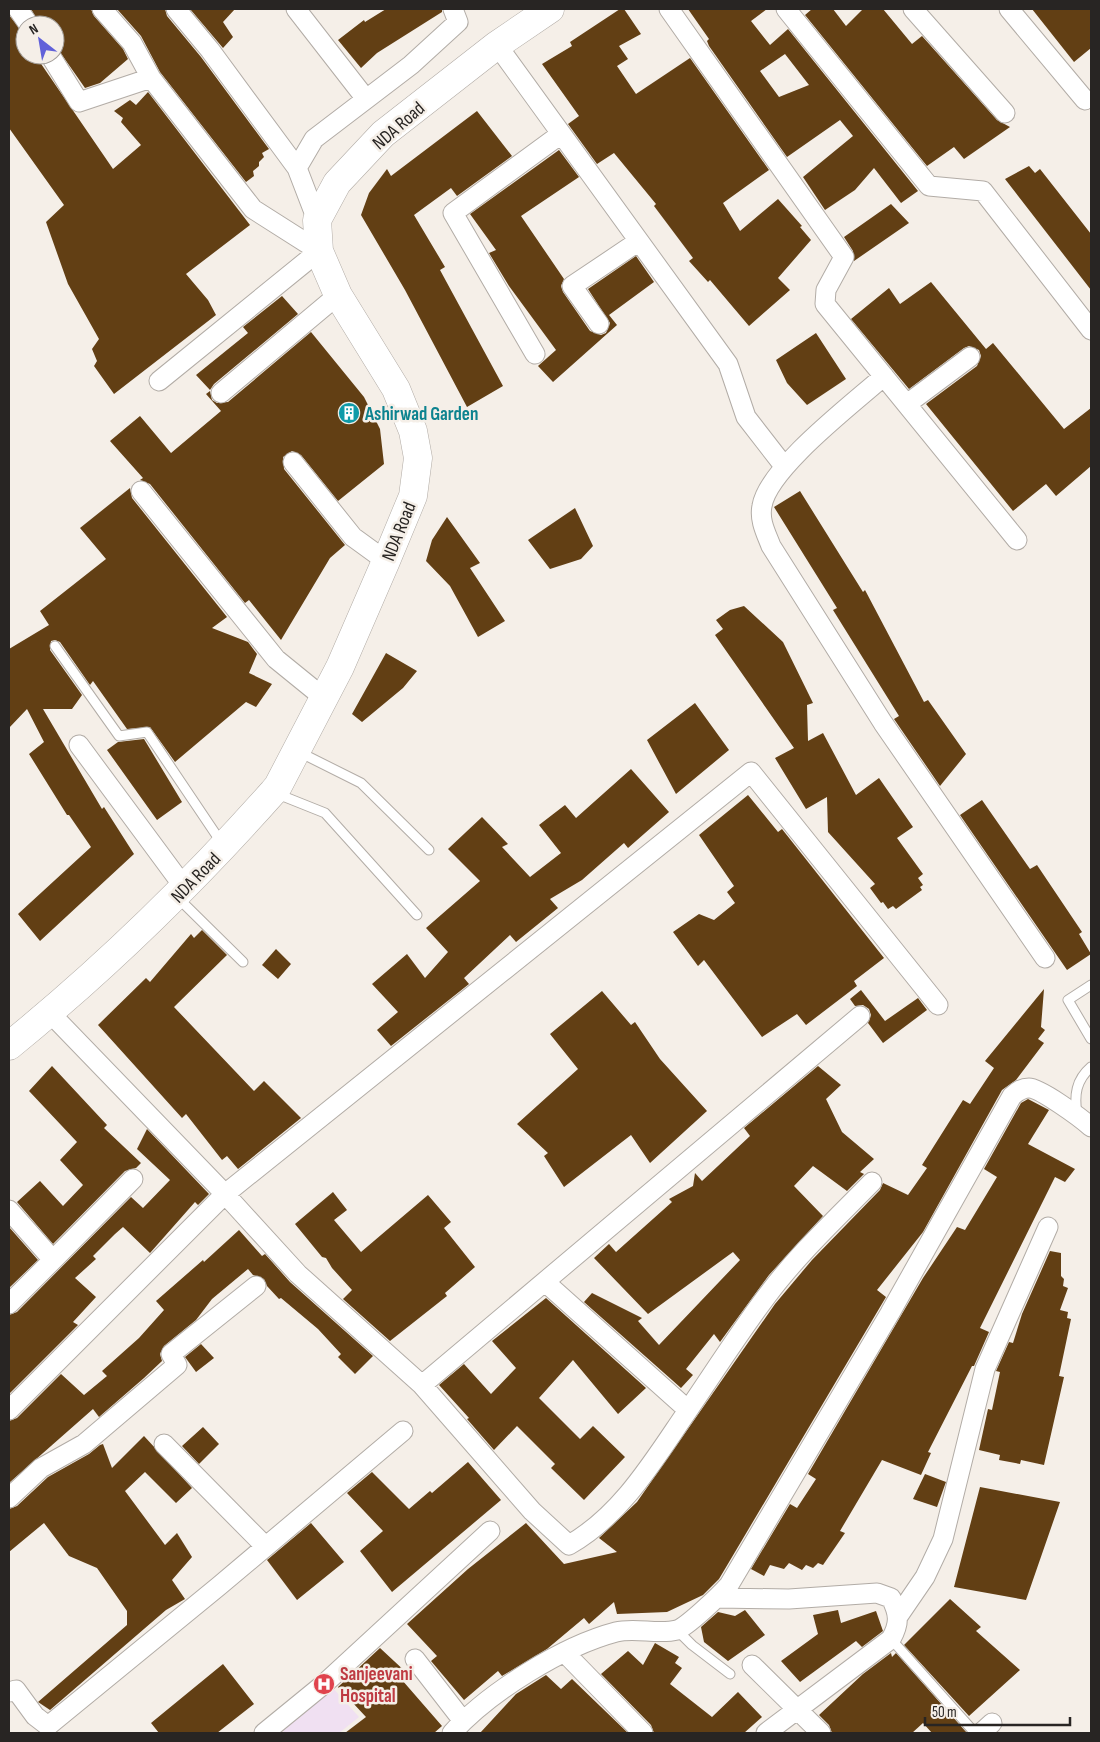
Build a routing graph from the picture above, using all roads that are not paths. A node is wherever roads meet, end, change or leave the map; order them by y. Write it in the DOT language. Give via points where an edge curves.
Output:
graph roads {
  1 [pos="102,9"];
  2 [pos="176,9"];
  3 [pos="296,9"];
  4 [pos="453,9"];
  5 [pos="550,9"];
  6 [pos="669,9"];
  7 [pos="786,9"];
  8 [pos="913,9"];
  9 [pos="1009,9"];
  10 [pos="524,16"];
  11 [pos="497,45"];
  12 [pos="56,65"];
  13 [pos="152,78"];
  14 [pos="366,99"];
  15 [pos="1089,100"];
  16 [pos="1005,113"];
  17 [pos="561,134"];
  18 [pos="297,168"];
  19 [pos="317,220"];
  20 [pos="639,241"];
  21 [pos="319,251"];
  22 [pos="338,295"];
  23 [pos="600,324"];
  24 [pos="1091,330"];
  25 [pos="535,354"];
  26 [pos="970,357"];
  27 [pos="884,376"];
  28 [pos="158,381"];
  29 [pos="221,393"];
  30 [pos="907,404"];
  31 [pos="293,462"];
  32 [pos="784,466"];
  33 [pos="141,491"];
  34 [pos="1017,540"];
  35 [pos="386,561"];
  36 [pos="55,646"];
  37 [pos="324,698"];
  38 [pos="79,745"];
  39 [pos="296,751"];
  40 [pos="273,792"];
  41 [pos="224,846"];
  42 [pos="429,850"];
  43 [pos="180,891"];
  44 [pos="417,915"];
  45 [pos="1046,958"];
  46 [pos="243,962"];
  47 [pos="1091,985"];
  48 [pos="938,1005"];
  49 [pos="50,1013"];
  50 [pos="860,1016"];
  51 [pos="1091,1039"];
  52 [pos="9,1046"];
  53 [pos="1091,1068"];
  54 [pos="1084,1121"];
  55 [pos="134,1179"];
  56 [pos="872,1182"];
  57 [pos="225,1194"];
  58 [pos="9,1210"];
  59 [pos="1048,1227"];
  60 [pos="53,1260"];
  61 [pos="545,1282"];
  62 [pos="256,1286"];
  63 [pos="9,1304"];
  64 [pos="422,1385"];
  65 [pos="9,1410"];
  66 [pos="688,1410"];
  67 [pos="403,1431"];
  68 [pos="164,1444"];
  69 [pos="9,1498"];
  70 [pos="490,1531"];
  71 [pos="265,1546"];
  72 [pos="716,1598"];
  73 [pos="899,1615"];
  74 [pos="677,1630"];
  75 [pos="891,1639"];
  76 [pos="564,1652"];
  77 [pos="415,1659"];
  78 [pos="752,1665"];
  79 [pos="730,1674"];
  80 [pos="9,1692"];
  81 [pos="798,1709"];
  82 [pos="457,1727"];
  83 [pos="264,1733"];
  84 [pos="643,1733"];
  85 [pos="766,1733"];
  86 [pos="821,1733"];
  87 [pos="975,1733"];
  1 -- 13 [label="street" via="132,43"];
  2 -- 18 [label="street"];
  3 -- 14 [label="street"];
  4 -- 14 [label="street" via="458,22 411,65"];
  5 -- 10 [label="main road, NDA Road"];
  6 -- 27 [label="street" via="844,257 826,290 825,304"];
  7 -- 24 [label="street" via="929,186 983,191"];
  8 -- 16 [label="street"];
  9 -- 15 [label="street"];
  10 -- 11 [label="main road, NDA Road"];
  11 -- 17 [label="street"];
  11 -- 19 [label="main road, NDA Road" via="383,134 337,184"];
  12 -- 13 [label="street" via="79,102"];
  13 -- 21 [label="street" via="253,209"];
  14 -- 18 [label="street" via="314,139"];
  17 -- 20 [label="street"];
  17 -- 25 [label="street" via="453,213"];
  18 -- 19 [label="street"];
  19 -- 21 [label="main road, NDA Road"];
  20 -- 23 [label="street" via="572,286"];
  20 -- 32 [label="street" via="728,364 746,417"];
  21 -- 22 [label="main road, NDA Road"];
  21 -- 28 [label="street"];
  22 -- 29 [label="street"];
  22 -- 35 [label="main road, NDA Road" via="396,389 413,431 418,458 413,496"];
  26 -- 30 [label="street"];
  27 -- 30 [label="street"];
  27 -- 32 [label="street"];
  30 -- 34 [label="street"];
  31 -- 35 [label="street" via="353,537"];
  32 -- 45 [label="street" via="762,503 763,526 771,546 883,723"];
  33 -- 37 [label="street" via="276,659"];
  35 -- 37 [label="main road, NDA Road"];
  36 -- 41 [label="lane" via="120,736 146,732"];
  37 -- 39 [label="main road, NDA Road"];
  38 -- 43 [label="street"];
  39 -- 40 [label="main road, NDA Road"];
  39 -- 42 [label="lane" via="361,783"];
  40 -- 41 [label="main road, NDA Road"];
  40 -- 44 [label="lane" via="325,813"];
  41 -- 43 [label="main road, NDA Road"];
  43 -- 46 [label="lane"];
  43 -- 49 [label="main road, NDA Road"];
  47 -- 51 [label="lane" via="1068,1000"];
  48 -- 57 [label="street" via="751,772"];
  49 -- 52 [label="main road, NDA Road"];
  49 -- 57 [label="street"];
  50 -- 61 [label="street"];
  53 -- 54 [label="lane" via="1082,1075 1076,1092"];
  54 -- 72 [label="street" via="1032,1088 1022,1088 1012,1096 885,1322 729,1585"];
  55 -- 60 [label="street"];
  56 -- 66 [label="street" via="767,1295"];
  57 -- 64 [label="street" via="298,1274"];
  57 -- 65 [label="street"];
  58 -- 60 [label="street"];
  59 -- 73 [label="street" via="985,1369 943,1539 925,1577"];
  60 -- 63 [label="street"];
  61 -- 64 [label="street"];
  61 -- 66 [label="street"];
  62 -- 69 [label="street" via="171,1354 177,1365 84,1444 41,1468"];
  64 -- 66 [label="street" via="532,1511 569,1545 604,1520 623,1501"];
  67 -- 71 [label="street"];
  68 -- 71 [label="street"];
  70 -- 83 [label="street" via="324,1684"];
  71 -- 80 [label="street" via="48,1726 35,1716 16,1690"];
  72 -- 73 [label="street" via="789,1599 877,1592 891,1598"];
  72 -- 74 [label="street"];
  73 -- 75 [label="street" via="898,1627"];
  74 -- 76 [label="street" via="617,1631"];
  74 -- 79 [label="lane"];
  75 -- 81 [label="street"];
  75 -- 87 [label="lane"];
  76 -- 82 [label="street" via="496,1694"];
  76 -- 84 [label="street"];
  77 -- 82 [label="street"];
  78 -- 81 [label="street"];
  81 -- 85 [label="street"];
  81 -- 86 [label="street"];
}
